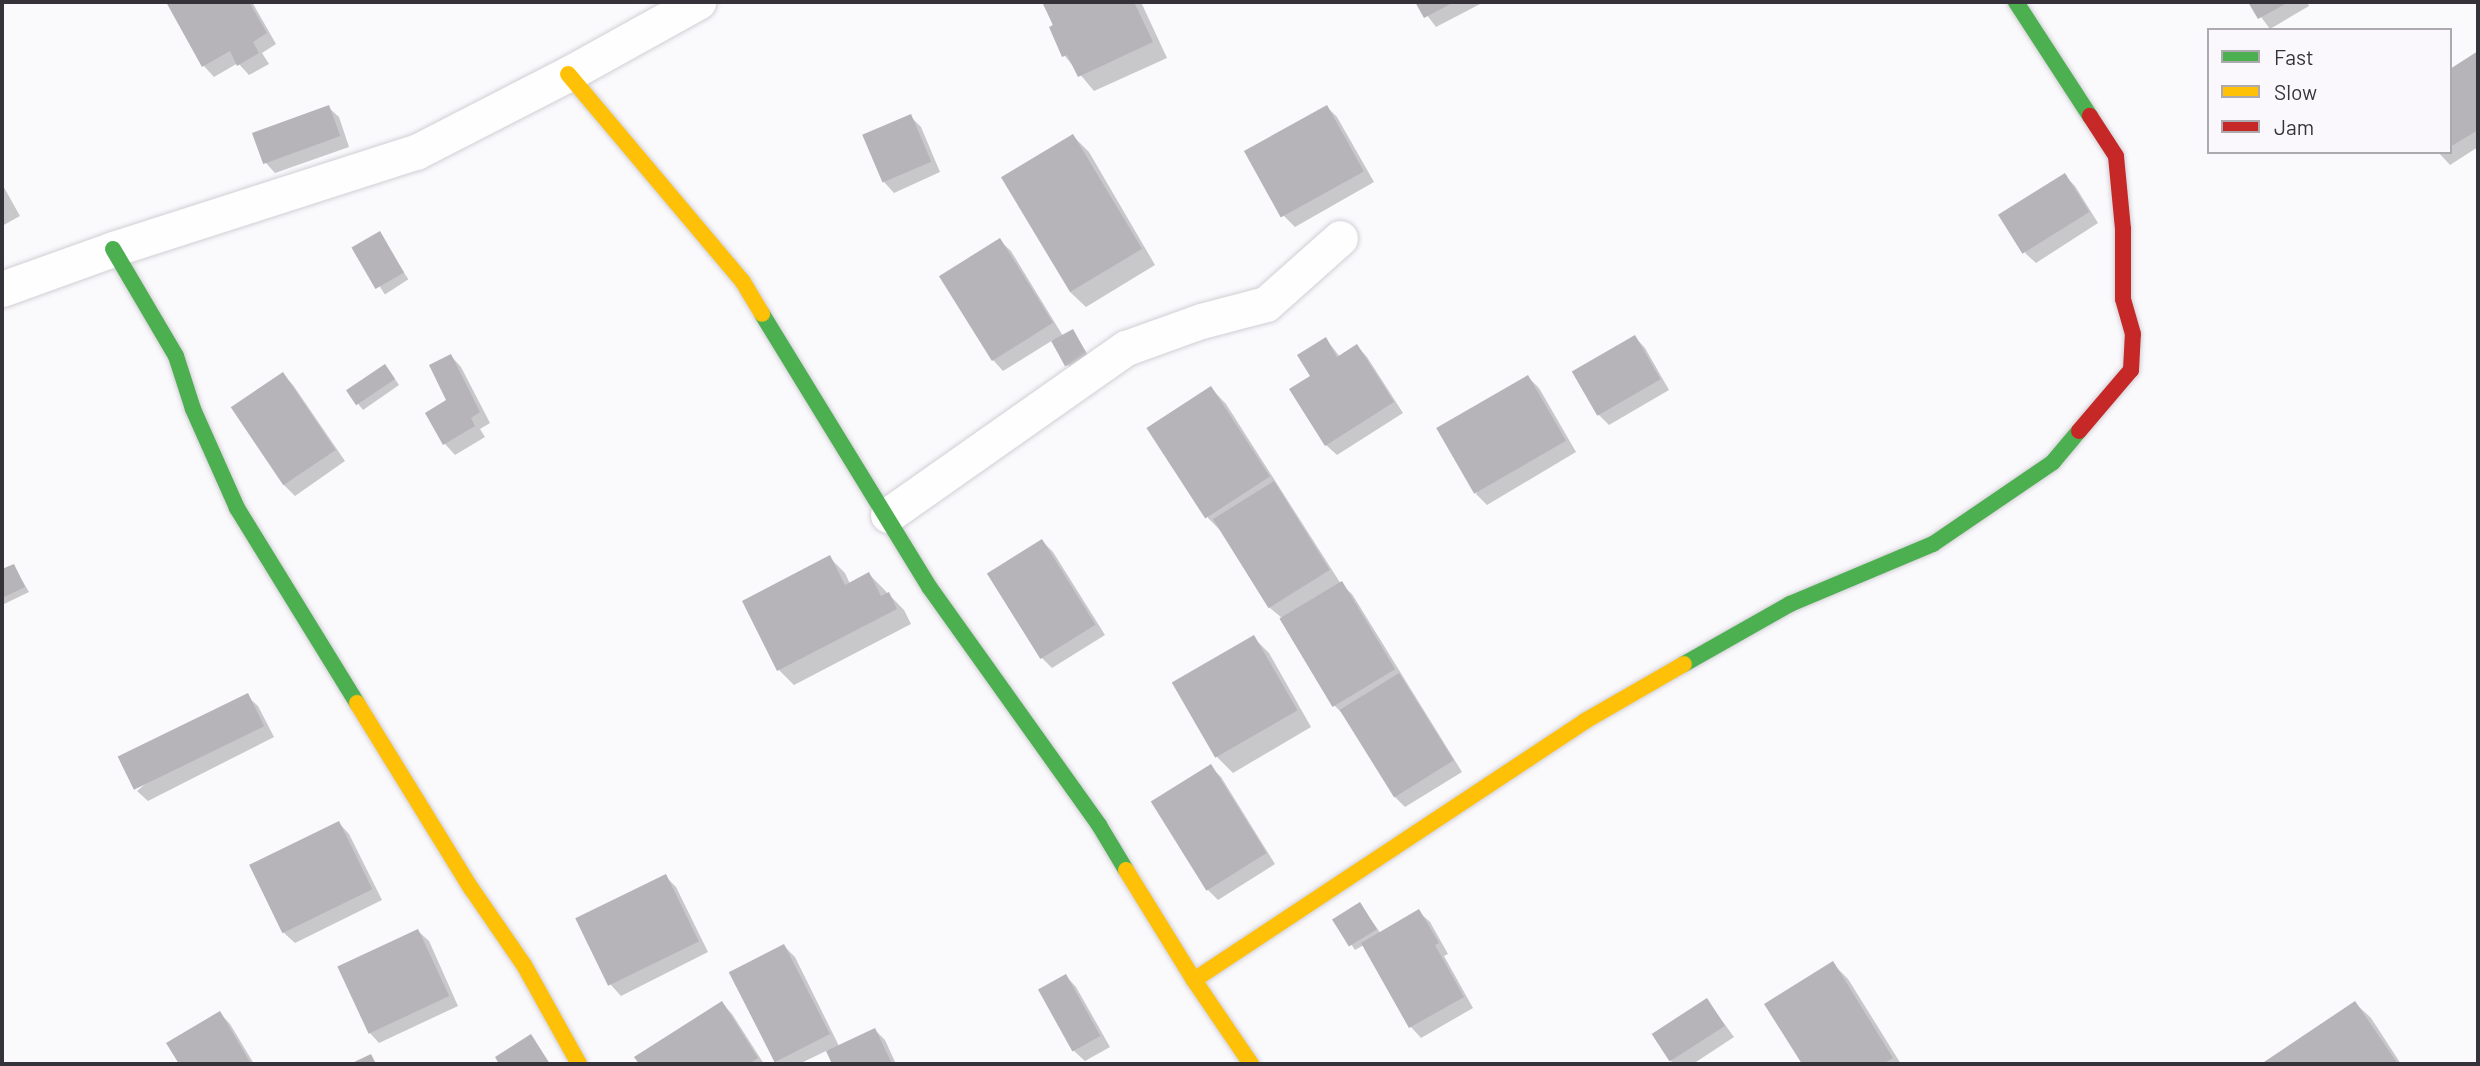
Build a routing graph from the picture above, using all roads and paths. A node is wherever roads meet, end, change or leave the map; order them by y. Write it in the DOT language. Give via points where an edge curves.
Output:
graph roads {
  1 [pos="698,2"];
  2 [pos="2016,2"];
  3 [pos="568,74"];
  4 [pos="1340,238"];
  5 [pos="113,249"];
  6 [pos="2,289"];
  7 [pos="888,514"];
  8 [pos="1194,980"];
  9 [pos="579,1064"];
  10 [pos="1251,1064"];
  1 -- 3 [label="street"];
  2 -- 8 [label="street" via="2116,156 2123,299 2133,334 2131,370 2053,462 1933,544 1790,604 1585,721"];
  3 -- 5 [label="street" via="416,152"];
  3 -- 7 [label="street" via="743,282"];
  4 -- 7 [label="street" via="1266,304 1126,348"];
  5 -- 6 [label="street"];
  5 -- 9 [label="street" via="176,356 192,409 237,508 471,888 524,965"];
  7 -- 8 [label="street" via="930,588 1099,825"];
  8 -- 10 [label="street"];
}
